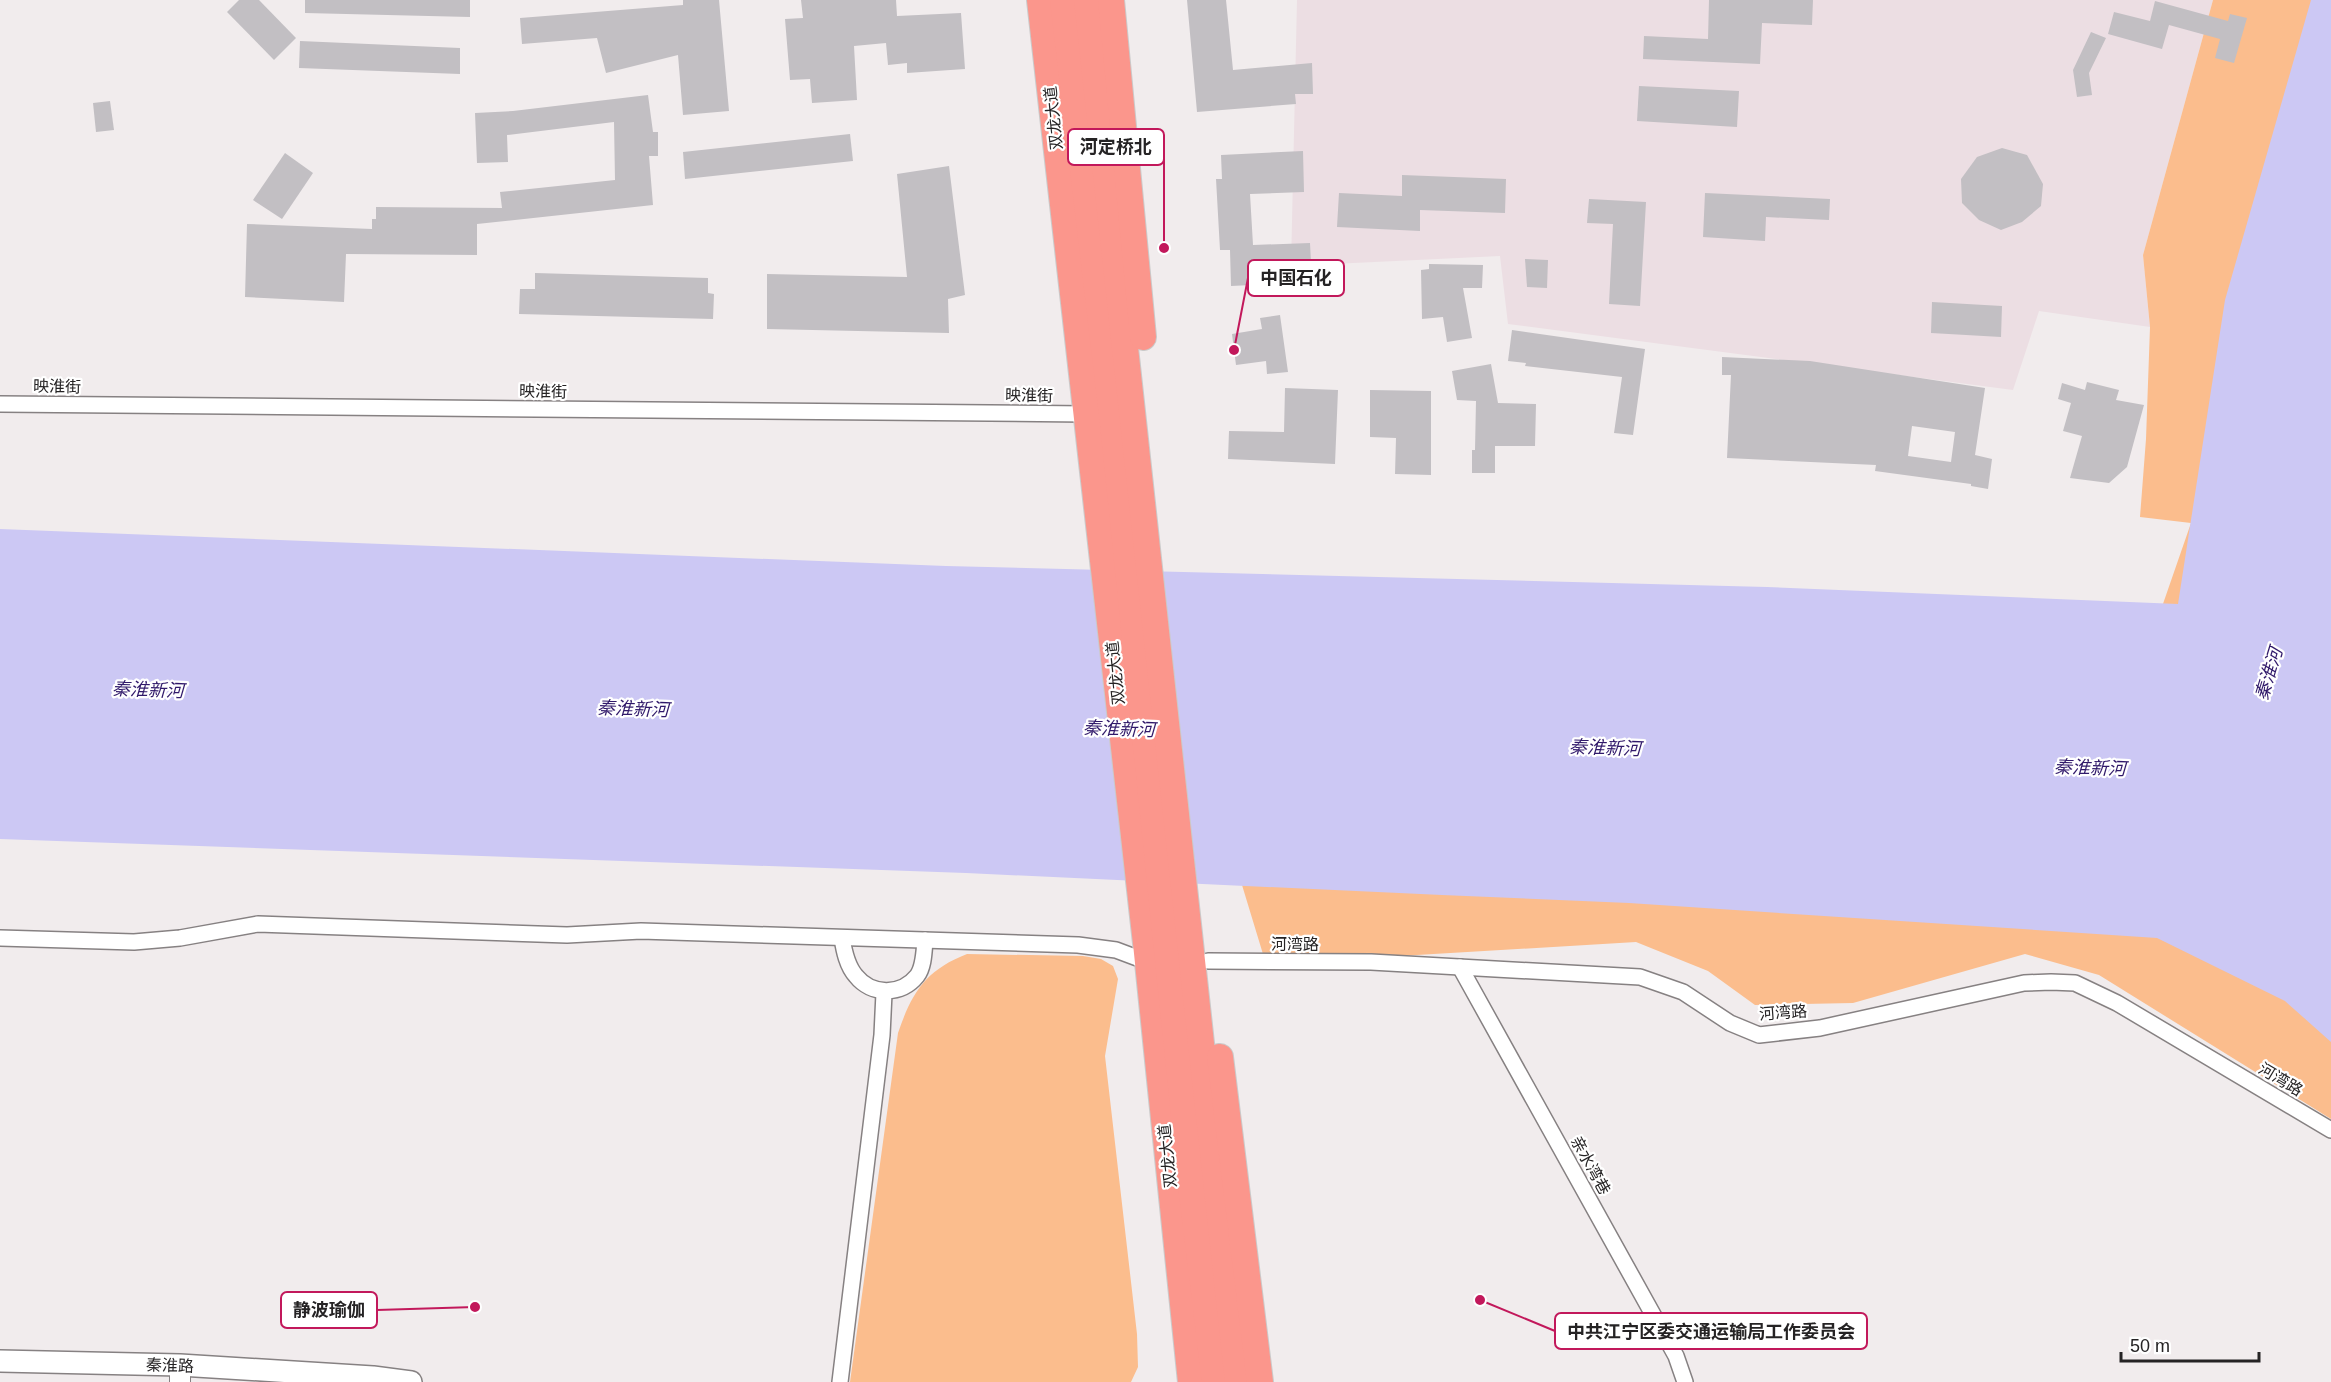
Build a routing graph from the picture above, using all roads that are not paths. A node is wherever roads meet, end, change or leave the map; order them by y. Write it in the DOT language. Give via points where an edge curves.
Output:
graph roads {
  1 [pos="1040,0"];
  2 [pos="1063,0"];
  3 [pos="1087,0"];
  4 [pos="1111,0"];
  5 [pos="0,404"];
  6 [pos="1086,414"];
  7 [pos="1124,424"];
  8 [pos="0,938"];
  9 [pos="842,938"];
  10 [pos="925,940"];
  11 [pos="1206,951"];
  12 [pos="1147,952"];
  13 [pos="1460,967"];
  14 [pos="884,993"];
  15 [pos="2331,1130"];
  16 [pos="0,1361"];
  17 [pos="180,1374"];
  18 [pos="411,1382"];
  19 [pos="840,1382"];
  20 [pos="1191,1382"];
  21 [pos="1215,1382"];
  22 [pos="1238,1382"];
  23 [pos="1260,1382"];
  24 [pos="1685,1382"];
  1 -- 6 [label="highway, 双龙大道"];
  2 -- 7 [label="highway"];
  3 -- 7 [label="highway"];
  4 -- 11 [label="highway"];
  5 -- 6 [label="street, 映淮街"];
  6 -- 12 [label="highway, 双龙大道"];
  7 -- 21 [label="highway" via="1192,1194"];
  7 -- 22 [label="highway"];
  8 -- 9 [label="street" via="134,942 258,924 567,935 641,931"];
  9 -- 10 [label="street"];
  9 -- 14 [label="street" via="856,977"];
  10 -- 12 [label="street" via="1078,945"];
  10 -- 14 [label="street" via="917,976 900,989"];
  11 -- 13 [label="street, 河湾路"];
  11 -- 23 [label="highway"];
  12 -- 20 [label="highway, 双龙大道"];
  13 -- 15 [label="street, 河湾路" via="1640,977 1683,992 1730,1023 1759,1035 1820,1028 2024,983 2075,983 2117,1003"];
  13 -- 24 [label="street, 亲水湾巷" via="1676,1356"];
  14 -- 19 [label="street"];
  16 -- 17 [label="main road, 秦淮路"];
  17 -- 18 [label="main road, 秦淮路" via="373,1377"];
}
